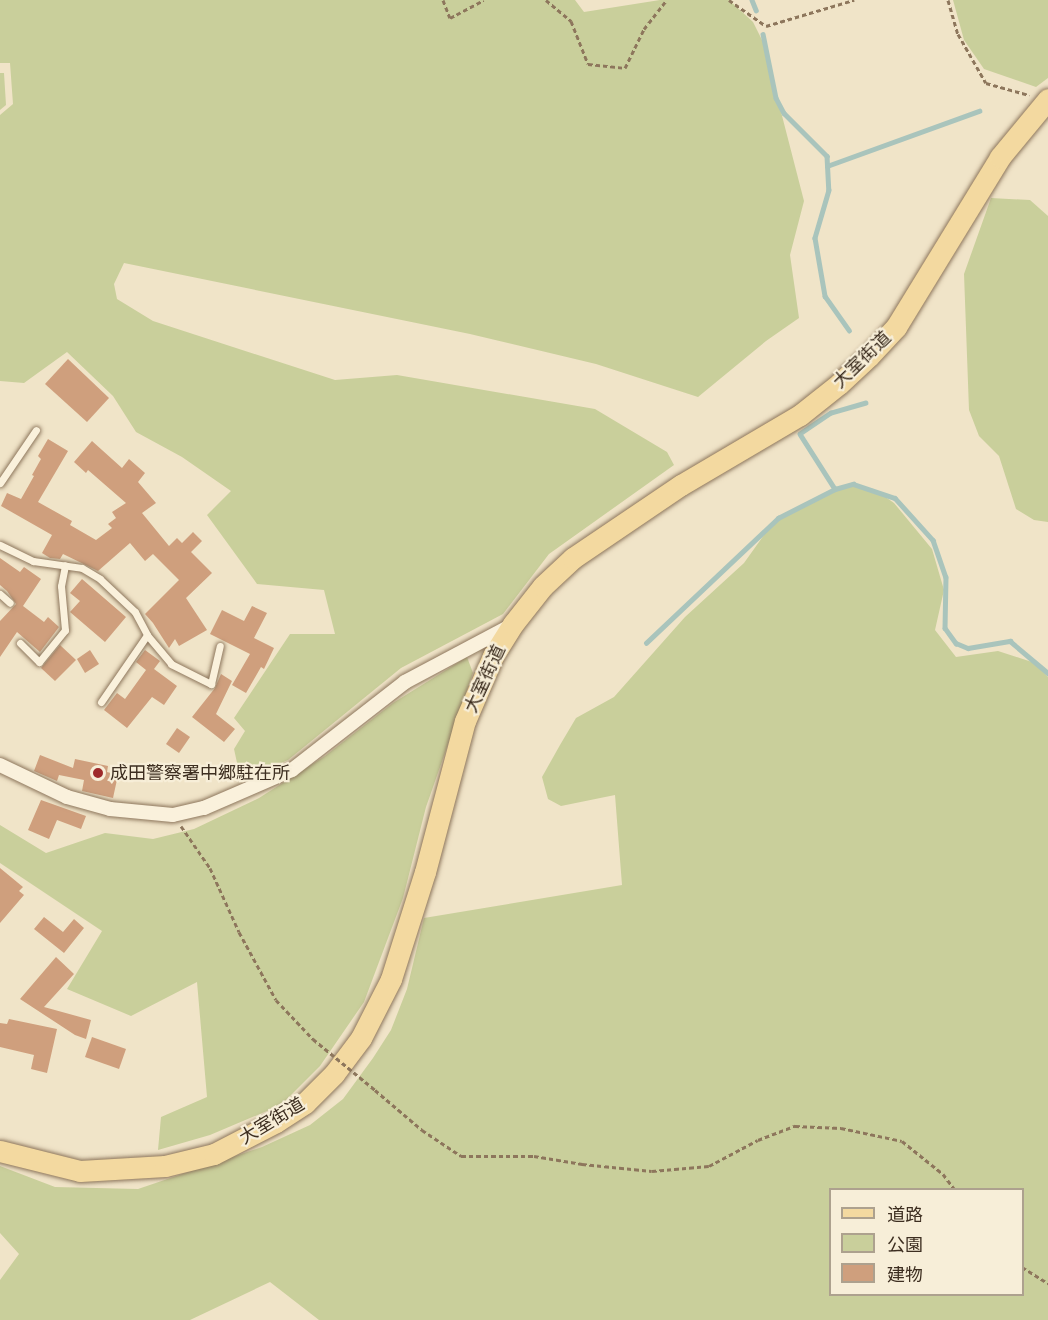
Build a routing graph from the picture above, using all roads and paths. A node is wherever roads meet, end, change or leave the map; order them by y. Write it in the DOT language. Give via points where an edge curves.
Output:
graph roads {
  1 [pos="442,0"];
  2 [pos="484,0"];
  3 [pos="546,0"];
  4 [pos="667,0"];
  5 [pos="729,0"];
  6 [pos="854,0"];
  7 [pos="948,0"];
  8 [pos="1047,99"];
  9 [pos="36,430"];
  10 [pos="0,483"];
  11 [pos="0,545"];
  12 [pos="65,565"];
  13 [pos="0,594"];
  14 [pos="10,603"];
  15 [pos="513,624"];
  16 [pos="147,635"];
  17 [pos="20,643"];
  18 [pos="220,646"];
  19 [pos="101,702"];
  20 [pos="0,765"];
  21 [pos="173,815"];
  22 [pos="0,1151"];
  23 [pos="954,1188"];
  24 [pos="1024,1268"];
  25 [pos="1048,1283"];
  1 -- 2 [label="path" via="450,18"];
  3 -- 4 [label="path" via="571,21 588,64 625,68 644,28"];
  5 -- 6 [label="path" via="766,26"];
  7 -- 8 [label="path" via="958,34 986,83"];
  8 -- 15 [label="main road, 大室街道" via="1000,157 896,327 869,356 800,415 681,485 573,558 543,586"];
  9 -- 10 [label="lane"];
  11 -- 12 [label="lane" via="33,561"];
  12 -- 16 [label="lane" via="82,568 100,579 135,612"];
  12 -- 17 [label="lane" via="61,586 65,630 39,662"];
  13 -- 14 [label="lane"];
  15 -- 21 [label="street" via="405,682 292,770 204,808"];
  15 -- 22 [label="main road, 大室街道" via="493,656 465,721 392,979 361,1038 334,1074 276,1122 214,1154 165,1166 80,1171"];
  16 -- 18 [label="lane" via="171,664 211,684"];
  16 -- 19 [label="lane"];
  20 -- 21 [label="street" via="67,797 110,809"];
  21 -- 23 [label="path, bridge" via="210,868 276,1000 313,1039 422,1130 461,1156 534,1156 664,1170 709,1166 795,1126 841,1128 902,1141 943,1174"];
  24 -- 25 [label="path"];
}
